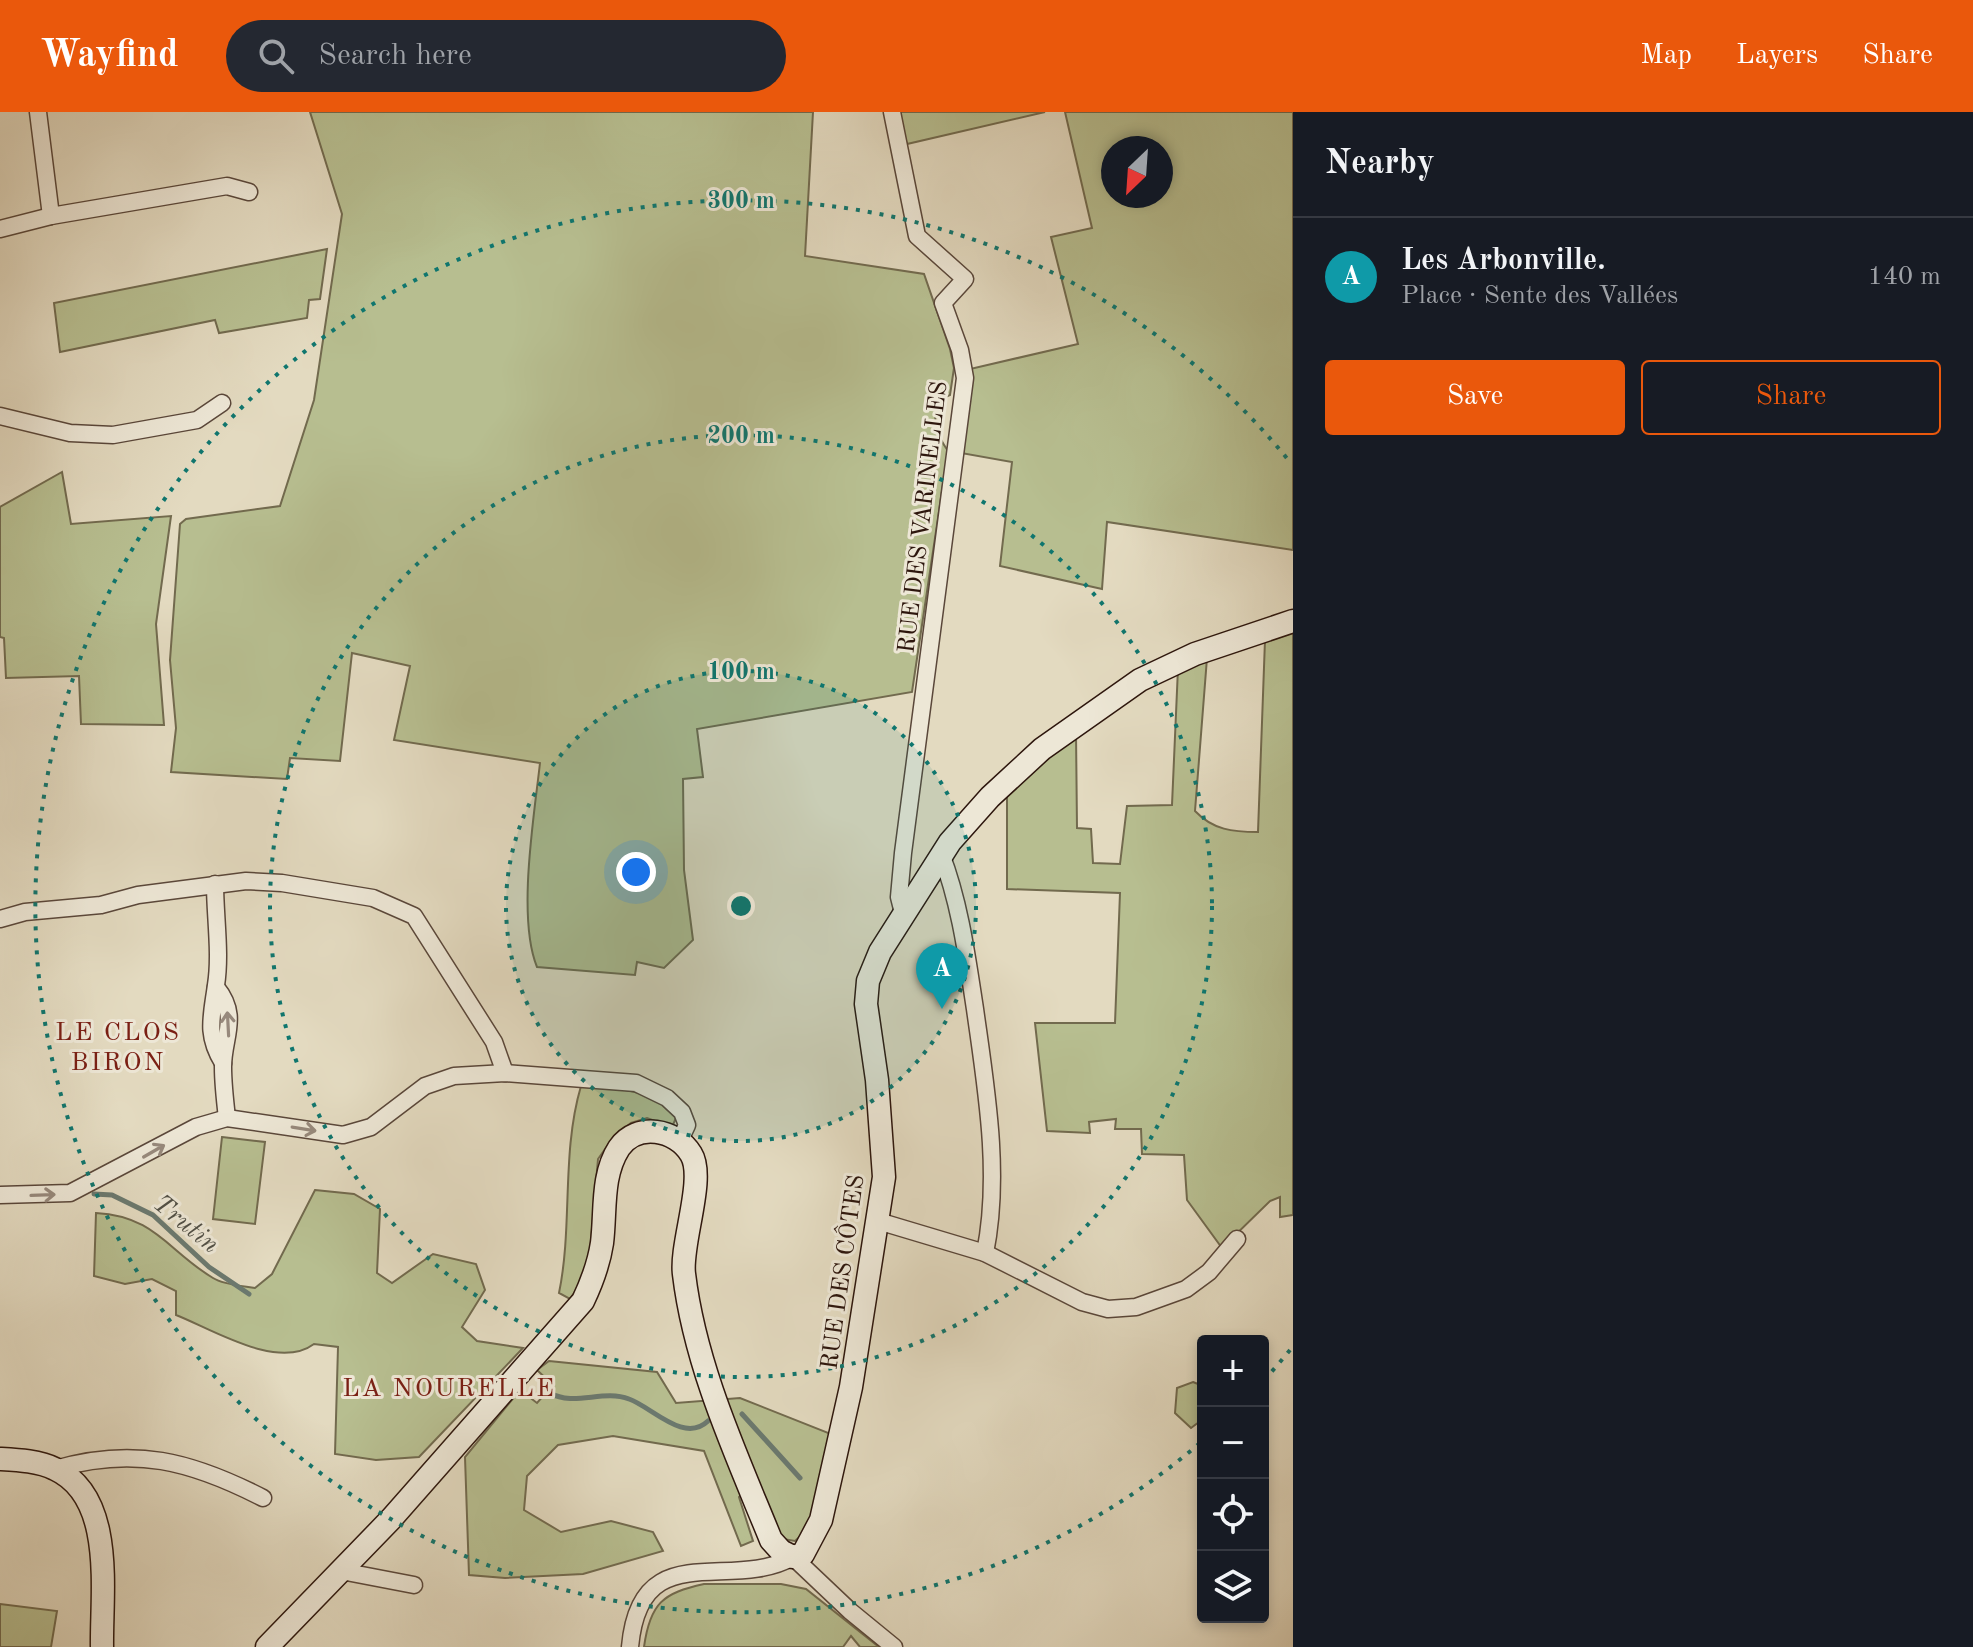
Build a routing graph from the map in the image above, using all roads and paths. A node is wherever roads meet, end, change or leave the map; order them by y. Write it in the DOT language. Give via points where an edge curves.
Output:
graph roads {
  1 [pos="892,112"];
  2 [pos="38,118"];
  3 [pos="249,192"];
  4 [pos="51,216"];
  5 [pos="0,229"];
  6 [pos="222,403"];
  7 [pos="0,416"];
  8 [pos="1293,621"];
  9 [pos="941,854"];
  10 [pos="215,884"];
  11 [pos="903,913"];
  12 [pos="0,919"];
  13 [pos="505,1073"];
  14 [pos="227,1118"];
  15 [pos="680,1140"];
  16 [pos="0,1195"];
  17 [pos="878,1221"];
  18 [pos="1237,1239"];
  19 [pos="985,1253"];
  20 [pos="0,1459"];
  21 [pos="55,1469"];
  22 [pos="263,1498"];
  23 [pos="793,1557"];
  24 [pos="341,1571"];
  25 [pos="414,1585"];
  26 [pos="102,1647"];
  27 [pos="267,1647"];
  28 [pos="630,1647"];
  29 [pos="894,1647"];
  1 -- 11 [label="street, RUE DES VARINELLES" via="917,236 965,279 943,303 965,378 903,853"];
  2 -- 4 [label="street"];
  3 -- 4 [label="street" via="227,186"];
  4 -- 5 [label="street"];
  6 -- 7 [label="street" via="197,420 113,435 70,433"];
  8 -- 9 [label="street, RUE DES CÔTES" via="1195,654 1140,680 1042,749 990,797"];
  9 -- 11 [label="street, RUE DES CÔTES"];
  9 -- 19 [label="street" via="953,886 983,1067 992,1220"];
  10 -- 12 [label="street"];
  10 -- 13 [label="street" via="282,883 328,890 373,898 414,916 494,1042"];
  10 -- 14 [label="street" via="212,1045 223,1063"];
  11 -- 17 [label="street, RUE DES CÔTES" via="868,981 866,1004 884,1177"];
  14 -- 13 [label="street, one-way" via="343,1135 371,1127 425,1086 454,1076"];
  13 -- 15 [label="street" via="636,1083 682,1112 687,1125"];
  16 -- 14 [label="street, one-way" via="70,1193 196,1127"];
  15 -- 23 [label="street" via="693,1156 683,1271 698,1343 771,1540"];
  15 -- 24 [label="street" via="658,1130 636,1134 620,1146 607,1177 601,1244 583,1301"];
  17 -- 19 [label="street"];
  17 -- 23 [label="street, RUE DES CÔTES" via="851,1387 821,1520 803,1554"];
  18 -- 19 [label="street" via="1186,1289 1136,1307 1108,1309 1082,1302"];
  20 -- 21 [label="street"];
  21 -- 22 [label="street" via="96,1457 156,1458 224,1478"];
  21 -- 26 [label="street" via="79,1486 91,1507 99,1538"];
  23 -- 28 [label="street" via="777,1566 668,1576 638,1608"];
  23 -- 29 [label="street"];
  24 -- 25 [label="street"];
  24 -- 27 [label="street"];
}
